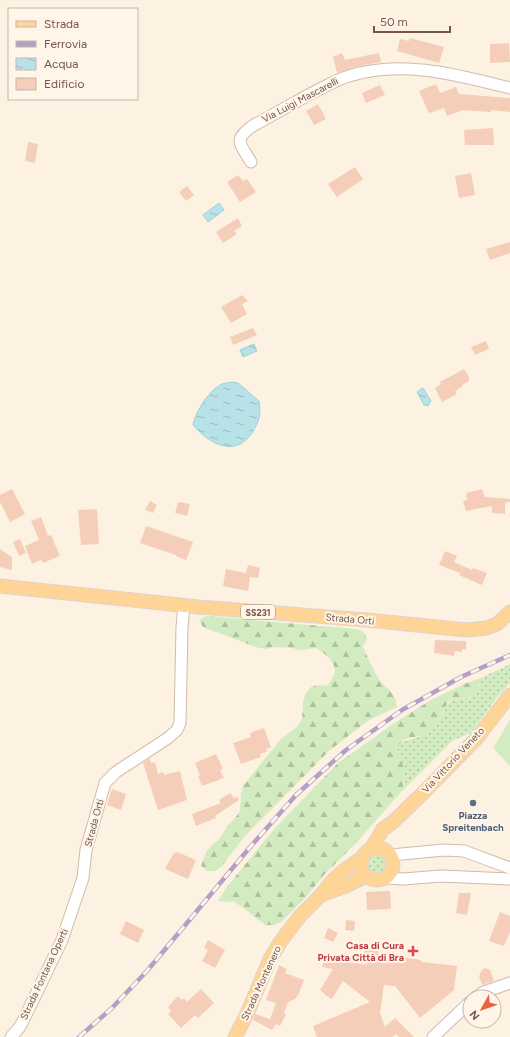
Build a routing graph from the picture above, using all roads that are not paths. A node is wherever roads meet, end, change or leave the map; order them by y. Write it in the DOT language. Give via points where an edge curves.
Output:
graph roads {
  1 [pos="510,88"];
  2 [pos="251,162"];
  3 [pos="0,586"];
  4 [pos="184,606"];
  5 [pos="510,612"];
  6 [pos="510,695"];
  7 [pos="393,822"];
  8 [pos="366,853"];
  9 [pos="389,853"];
  10 [pos="510,868"];
  11 [pos="366,876"];
  12 [pos="386,878"];
  13 [pos="510,879"];
  14 [pos="79,886"];
  15 [pos="321,894"];
  16 [pos="510,983"];
  17 [pos="493,989"];
  18 [pos="462,1009"];
  19 [pos="11,1037"];
  20 [pos="235,1037"];
  21 [pos="432,1037"];
  1 -- 2 [label="street, Via Luigi Mascarelli" via="423,70 384,68 348,76 243,133 240,144"];
  3 -- 4 [label="main road, Strada Orti / SS231"];
  4 -- 5 [label="main road, Strada Orti / SS231" via="466,630 497,624"];
  4 -- 14 [label="street, Strada Orti" via="180,723 177,730 168,738 116,772 105,783 86,850 83,878"];
  6 -- 7 [label="main road, Via Vittorio Veneto" via="476,738"];
  7 -- 8 [label="main road, Via Vittorio Veneto" via="383,829"];
  7 -- 9 [label="main road, Via Vittorio Veneto" via="386,838"];
  8 -- 9 [label="main road" via="379,848"];
  8 -- 11 [label="main road" via="362,868"];
  8 -- 15 [label="main road, Strada Montenero" via="343,871"];
  9 -- 10 [label="street" via="464,851"];
  9 -- 12 [label="main road" via="393,859 393,870"];
  11 -- 12 [label="main road" via="376,880"];
  11 -- 15 [label="main road, Strada Montenero"];
  12 -- 13 [label="street" via="441,876"];
  14 -- 19 [label="street, Strada Fontana Operti" via="62,940 24,1019"];
  15 -- 20 [label="main road, Strada Montenero" via="300,916 270,959"];
  16 -- 17 [label="street"];
  18 -- 21 [label="street"];
}
